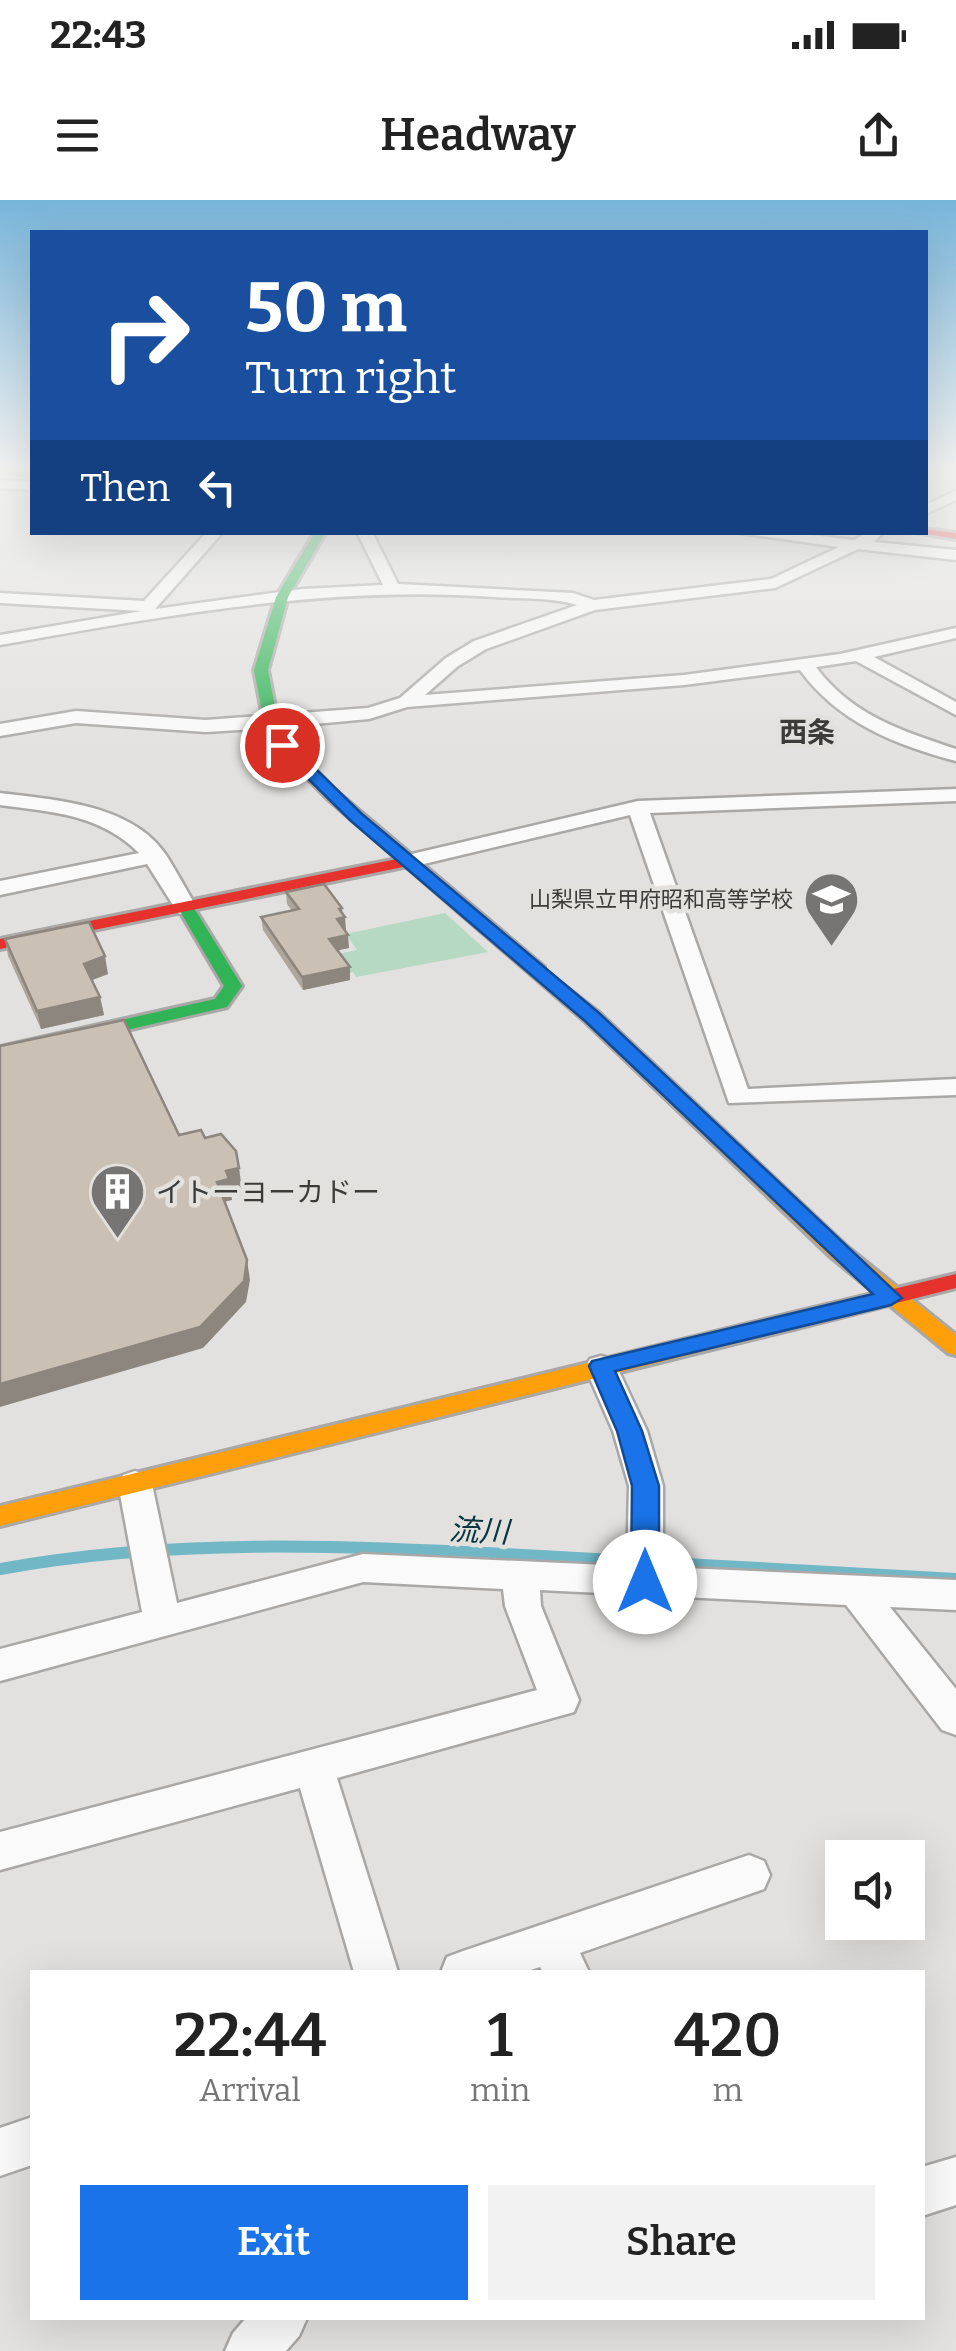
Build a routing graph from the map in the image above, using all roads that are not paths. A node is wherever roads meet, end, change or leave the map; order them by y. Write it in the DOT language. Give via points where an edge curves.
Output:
graph roads {
  1 [pos="182,569"];
  2 [pos="299,569"];
  3 [pos="383,569"];
  4 [pos="804,569"];
  5 [pos="393,590"];
  6 [pos="282,597"];
  7 [pos="0,598"];
  8 [pos="593,605"];
  9 [pos="956,633"];
  10 [pos="0,640"];
  11 [pos="858,655"];
  12 [pos="806,664"];
  13 [pos="406,702"];
  14 [pos="956,709"];
  15 [pos="271,722"];
  16 [pos="0,730"];
  17 [pos="956,756"];
  18 [pos="956,795"];
  19 [pos="0,799"];
  20 [pos="638,807"];
  21 [pos="156,856"];
  22 [pos="407,862"];
  23 [pos="0,888"];
  24 [pos="186,908"];
  25 [pos="0,944"];
  26 [pos="0,1053"];
  27 [pos="956,1086"];
  28 [pos="956,1281"];
  29 [pos="891,1298"];
  30 [pos="956,1347"];
  31 [pos="601,1366"];
  32 [pos="135,1484"];
  33 [pos="0,1516"];
  34 [pos="520,1576"];
  35 [pos="645,1582"];
  36 [pos="858,1593"];
  37 [pos="956,1595"];
  38 [pos="162,1620"];
  39 [pos="0,1665"];
  40 [pos="956,1718"];
  41 [pos="312,1765"];
  42 [pos="0,1851"];
  43 [pos="749,1875"];
  44 [pos="558,1957"];
  45 [pos="375,1970"];
  46 [pos="476,1970"];
  47 [pos="30,2142"];
  48 [pos="0,2152"];
  49 [pos="956,2181"];
  50 [pos="925,2191"];
  51 [pos="280,2320"];
  52 [pos="251,2351"];
  1 -- 7 [label="street" via="148,606"];
  2 -- 6 [label="main road"];
  3 -- 5 [label="street"];
  4 -- 8 [label="street" via="775,583"];
  5 -- 6 [label="street"];
  5 -- 8 [label="street" via="573,598"];
  6 -- 10 [label="street"];
  6 -- 15 [label="main road" via="261,670"];
  8 -- 13 [label="street" via="480,645"];
  9 -- 11 [label="street"];
  11 -- 12 [label="street"];
  11 -- 14 [label="street"];
  12 -- 13 [label="street"];
  12 -- 17 [label="street" via="844,710"];
  13 -- 15 [label="street" via="370,713"];
  15 -- 16 [label="street" via="206,726 76,717"];
  15 -- 22 [label="main road" via="304,770"];
  18 -- 20 [label="street"];
  19 -- 21 [label="street" via="90,810 132,831"];
  20 -- 22 [label="street"];
  20 -- 27 [label="street" via="738,1097"];
  21 -- 23 [label="street"];
  21 -- 24 [label="street"];
  22 -- 24 [label="main road"];
  22 -- 29 [label="main road" via="592,1017"];
  24 -- 25 [label="main road"];
  24 -- 26 [label="main road" via="233,986 221,1003"];
  28 -- 29 [label="main road"];
  29 -- 30 [label="main road"];
  29 -- 31 [label="main road"];
  31 -- 32 [label="main road"];
  31 -- 35 [label="street" via="646,1486"];
  32 -- 33 [label="main road"];
  32 -- 38 [label="street"];
  34 -- 35 [label="street"];
  34 -- 38 [label="street" via="363,1568"];
  34 -- 41 [label="street" via="523,1606 560,1700"];
  35 -- 36 [label="street"];
  36 -- 37 [label="street"];
  36 -- 40 [label="street"];
  38 -- 39 [label="street"];
  41 -- 42 [label="street"];
  41 -- 45 [label="street"];
  43 -- 44 [label="street"];
  44 -- 46 [label="street"];
  47 -- 48 [label="street"];
  49 -- 50 [label="street"];
  51 -- 52 [label="street"];
}
